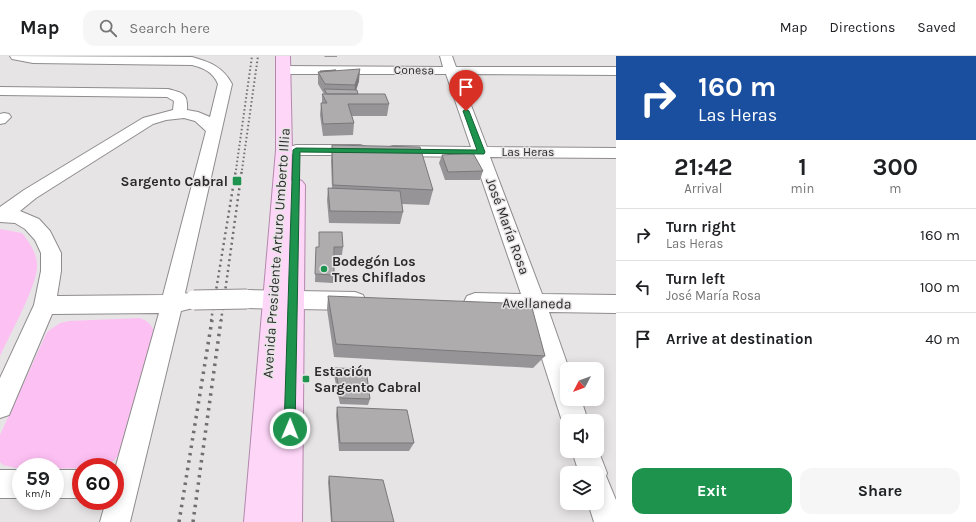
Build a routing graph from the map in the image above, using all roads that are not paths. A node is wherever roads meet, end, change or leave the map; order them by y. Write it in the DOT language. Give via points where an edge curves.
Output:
graph roads {
  1 [pos="16,56"];
  2 [pos="446,56"];
  3 [pos="289,63"];
  4 [pos="451,70"];
  5 [pos="616,71"];
  6 [pos="0,91"];
  7 [pos="180,113"];
  8 [pos="213,130"];
  9 [pos="296,150"];
  10 [pos="481,152"];
  11 [pos="616,153"];
  12 [pos="0,216"];
  13 [pos="283,300"];
  14 [pos="372,301"];
  15 [pos="183,302"];
  16 [pos="458,302"];
  17 [pos="535,303"];
  18 [pos="45,304"];
  19 [pos="616,304"];
  20 [pos="560,377"];
  21 [pos="0,406"];
  22 [pos="124,470"];
  23 [pos="0,484"];
  24 [pos="12,484"];
  25 [pos="604,507"];
  26 [pos="116,510"];
  27 [pos="115,522"];
  28 [pos="259,522"];
  29 [pos="287,522"];
  30 [pos="609,522"];
  1 -- 8 [label="street" via="33,59 185,61 204,64 215,69 225,84"];
  2 -- 4 [label="street, José María Rosa"];
  3 -- 4 [label="street, Conesa"];
  3 -- 9 [label="main road, Avenida Presidente Arturo Umberto Illia"];
  3 -- 13 [label="main road, Avenida Presidente Arturo Umberto Illia" via="284,150"];
  4 -- 5 [label="street, Conesa"];
  4 -- 10 [label="street, José María Rosa"];
  6 -- 7 [label="street" via="168,93 181,100"];
  7 -- 8 [label="street" via="202,119 210,124"];
  7 -- 12 [label="street" via="162,115 148,121 30,194"];
  8 -- 15 [label="street"];
  9 -- 10 [label="street, Las Heras"];
  9 -- 13 [label="main road, Avenida Presidente Arturo Umberto Illia"];
  10 -- 11 [label="street, Las Heras"];
  10 -- 17 [label="street, José María Rosa"];
  12 -- 18 [label="street" via="18,217 32,224 43,236 51,253 51,271"];
  13 -- 14 [label="street"];
  13 -- 15 [label="street, bridge"];
  13 -- 28 [label="main road, Avenida Presidente Arturo Umberto Illia"];
  13 -- 29 [label="main road, Avenida Presidente Arturo Umberto Illia"];
  15 -- 18 [label="street"];
  15 -- 22 [label="street"];
  16 -- 17 [label="street, Avellaneda"];
  17 -- 19 [label="street, Avellaneda"];
  17 -- 20 [label="street, José María Rosa"];
  18 -- 21 [label="street"];
  23 -- 24 [label="street"];
  25 -- 30 [label="street"];
  26 -- 27 [label="street"];
}
